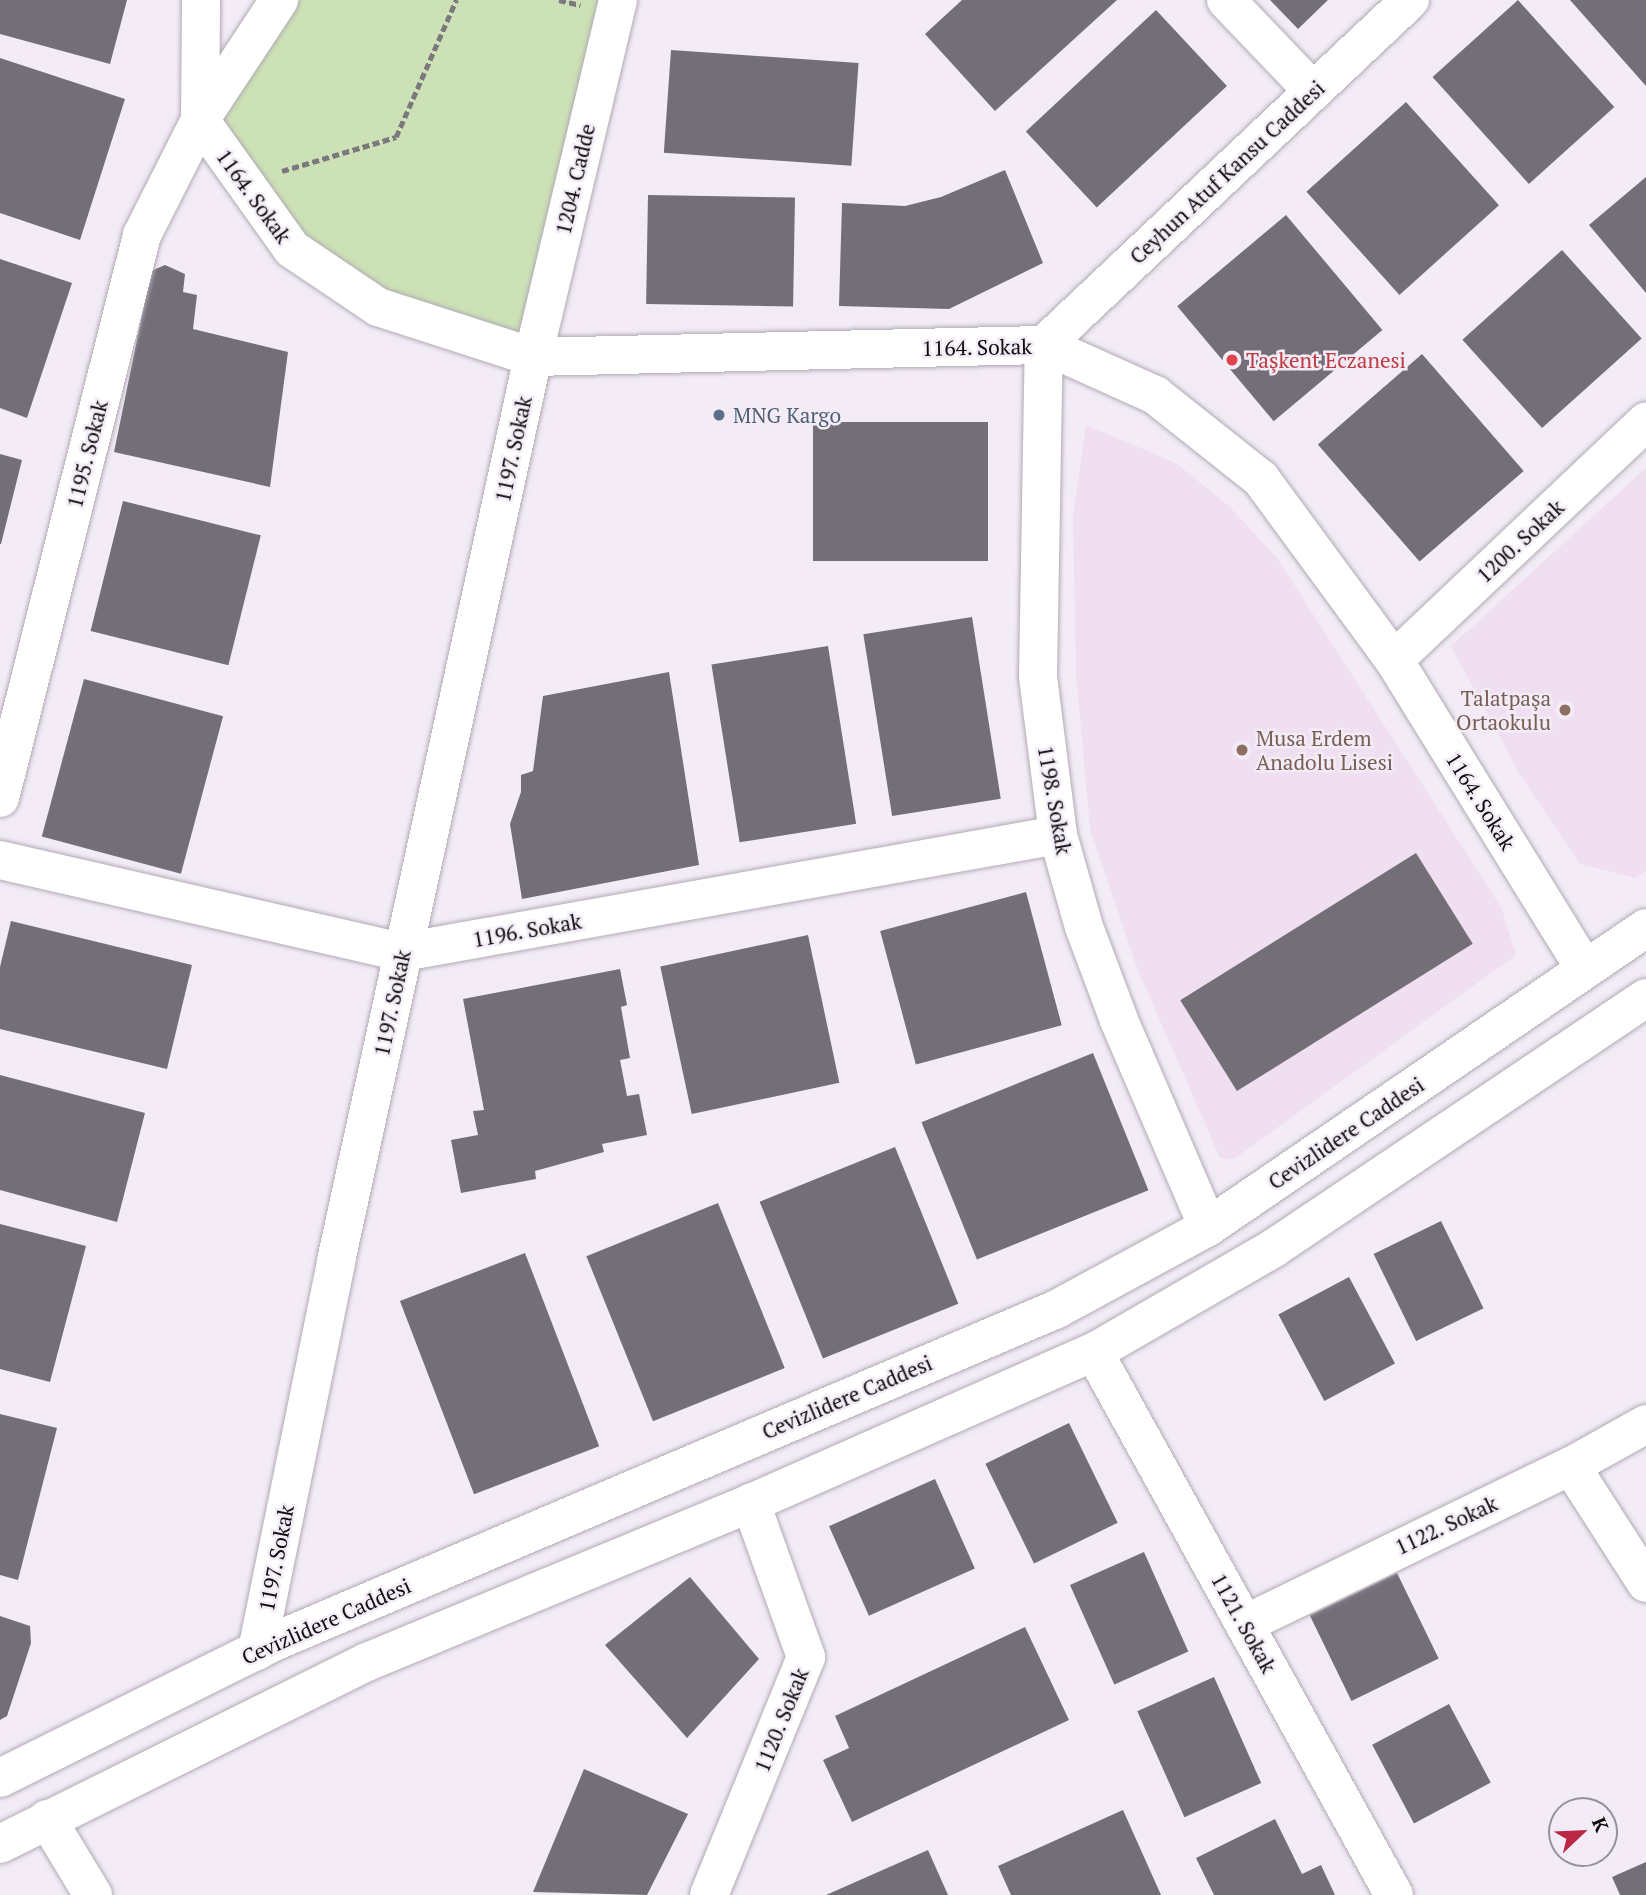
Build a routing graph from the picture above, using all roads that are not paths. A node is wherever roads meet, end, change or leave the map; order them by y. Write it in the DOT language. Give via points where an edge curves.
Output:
graph roads {
  1 [pos="201,0"];
  2 [pos="279,0"];
  3 [pos="618,0"];
  4 [pos="1226,0"];
  5 [pos="1410,0"];
  6 [pos="1313,91"];
  7 [pos="200,120"];
  8 [pos="1044,345"];
  9 [pos="533,357"];
  10 [pos="1646,422"];
  11 [pos="1394,660"];
  12 [pos="15,679"];
  13 [pos="0,798"];
  14 [pos="1058,835"];
  15 [pos="0,860"];
  16 [pos="1646,928"];
  17 [pos="404,952"];
  18 [pos="1585,969"];
  19 [pos="1646,998"];
  20 [pos="1208,1227"];
  21 [pos="1094,1352"];
  22 [pos="1646,1424"];
  23 [pos="1571,1466"];
  24 [pos="751,1503"];
  25 [pos="1646,1583"];
  26 [pos="1245,1624"];
  27 [pos="257,1651"];
  28 [pos="245,1719"];
  29 [pos="0,1779"];
  30 [pos="47,1819"];
  31 [pos="0,1844"];
  32 [pos="93,1895"];
  33 [pos="709,1895"];
  34 [pos="1394,1895"];
  1 -- 7 [label="street"];
  2 -- 7 [label="street, 1195. Sokak"];
  3 -- 9 [label="street, 1204. Cadde"];
  4 -- 6 [label="street"];
  5 -- 6 [label="street, Ceyhun Atuf Kansu Caddesi"];
  6 -- 8 [label="street, Ceyhun Atuf Kansu Caddesi"];
  7 -- 9 [label="street, 1164. Sokak" via="292,249 378,307"];
  7 -- 12 [label="street, 1195. Sokak" via="142,235"];
  8 -- 9 [label="street, 1164. Sokak"];
  8 -- 11 [label="street, 1164. Sokak" via="1156,394 1261,478"];
  8 -- 14 [label="street, 1198. Sokak" via="1038,676"];
  9 -- 17 [label="street, 1197. Sokak"];
  10 -- 11 [label="street, 1200. Sokak"];
  11 -- 18 [label="street, 1164. Sokak"];
  12 -- 13 [label="street, 1195. Sokak"];
  14 -- 17 [label="street, 1196. Sokak"];
  14 -- 20 [label="street, 1198. Sokak" via="1084,927 1119,1020"];
  15 -- 17 [label="street, 1196. Sokak"];
  16 -- 18 [label="street, Cevizlidere Caddesi"];
  17 -- 27 [label="street, 1197. Sokak"];
  18 -- 20 [label="street, Cevizlidere Caddesi"];
  19 -- 21 [label="street" via="1274,1248"];
  20 -- 27 [label="street, Cevizlidere Caddesi" via="1057,1309"];
  21 -- 24 [label="street"];
  21 -- 26 [label="street, 1121. Sokak"];
  22 -- 23 [label="street, 1122. Sokak"];
  23 -- 25 [label="street"];
  23 -- 26 [label="street, 1122. Sokak"];
  24 -- 28 [label="street" via="367,1661"];
  24 -- 33 [label="street, 1120. Sokak" via="806,1657"];
  26 -- 34 [label="street, 1121. Sokak"];
  27 -- 28 [label="street, 1197. Sokak"];
  27 -- 29 [label="street, Cevizlidere Caddesi"];
  28 -- 30 [label="street"];
  30 -- 31 [label="street"];
  30 -- 32 [label="street"];
}
